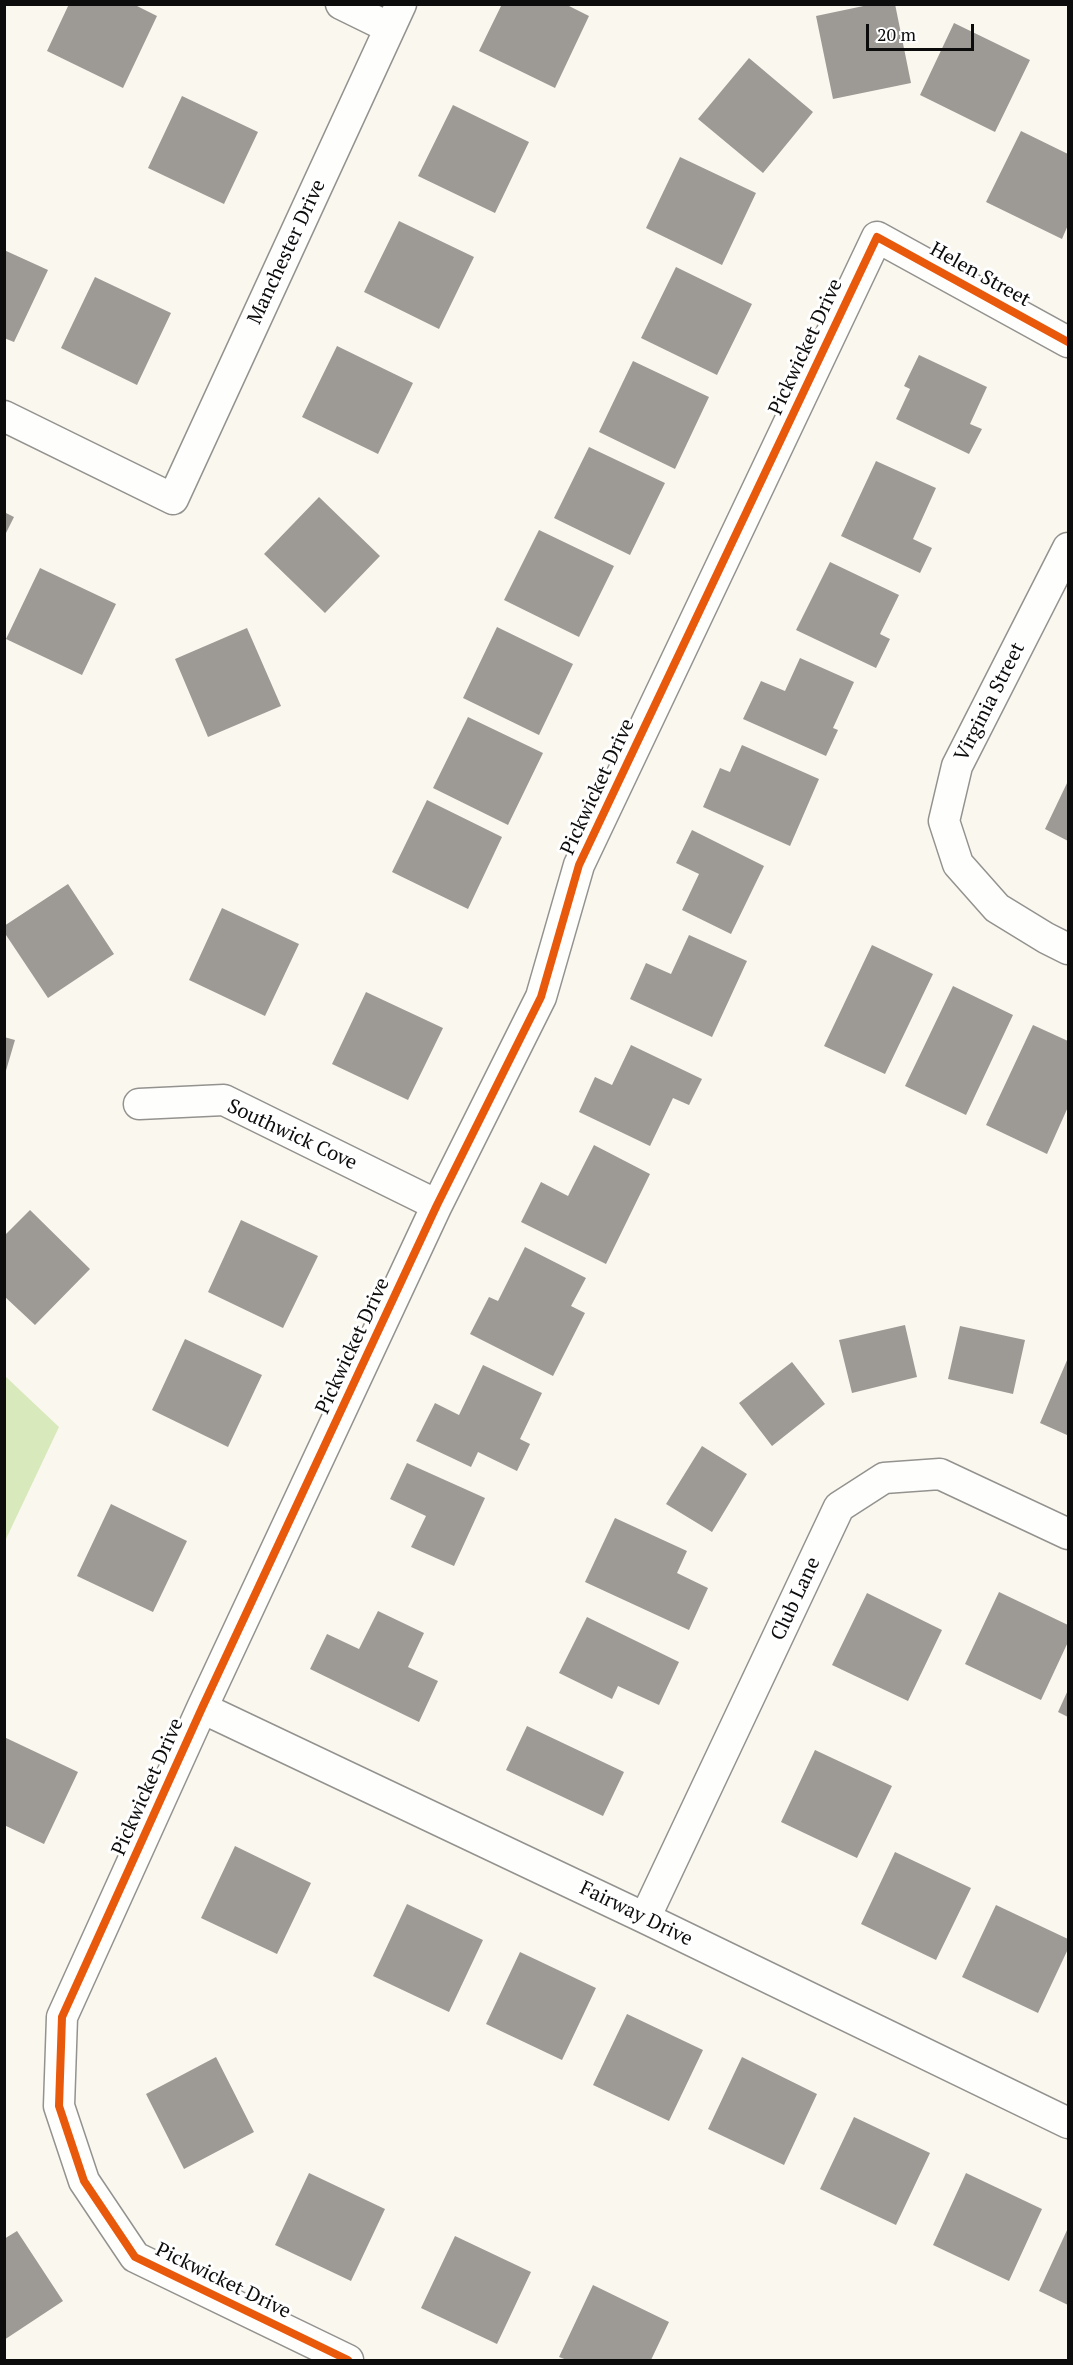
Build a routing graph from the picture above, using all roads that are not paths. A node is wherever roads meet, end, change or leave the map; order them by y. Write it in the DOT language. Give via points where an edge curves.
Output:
graph roads {
  1 [pos="341,4"];
  2 [pos="396,16"];
  3 [pos="877,237"];
  4 [pos="1068,342"];
  5 [pos="4,416"];
  6 [pos="1068,548"];
  7 [pos="1068,949"];
  8 [pos="139,1104"];
  9 [pos="437,1204"];
  10 [pos="1068,1534"];
  11 [pos="202,1708"];
  12 [pos="645,1918"];
  13 [pos="1068,2123"];
  14 [pos="348,2361"];
  1 -- 2 [label="street"];
  2 -- 5 [label="street, Manchester Drive" via="173,499"];
  3 -- 4 [label="street, Helen Street"];
  3 -- 9 [label="street, Pickwicket Drive" via="579,865 541,997"];
  6 -- 7 [label="street, Virginia Street" via="957,766 944,821 958,864 997,908"];
  8 -- 9 [label="street, Southwick Cove" via="224,1100"];
  9 -- 11 [label="street, Pickwicket Drive"];
  10 -- 12 [label="street, Club Lane" via="940,1474 884,1479 839,1507"];
  11 -- 12 [label="street, Fairway Drive"];
  11 -- 14 [label="street, Pickwicket Drive" via="63,2017 59,2106 84,2181 135,2257"];
  12 -- 13 [label="street, Fairway Drive"];
}
